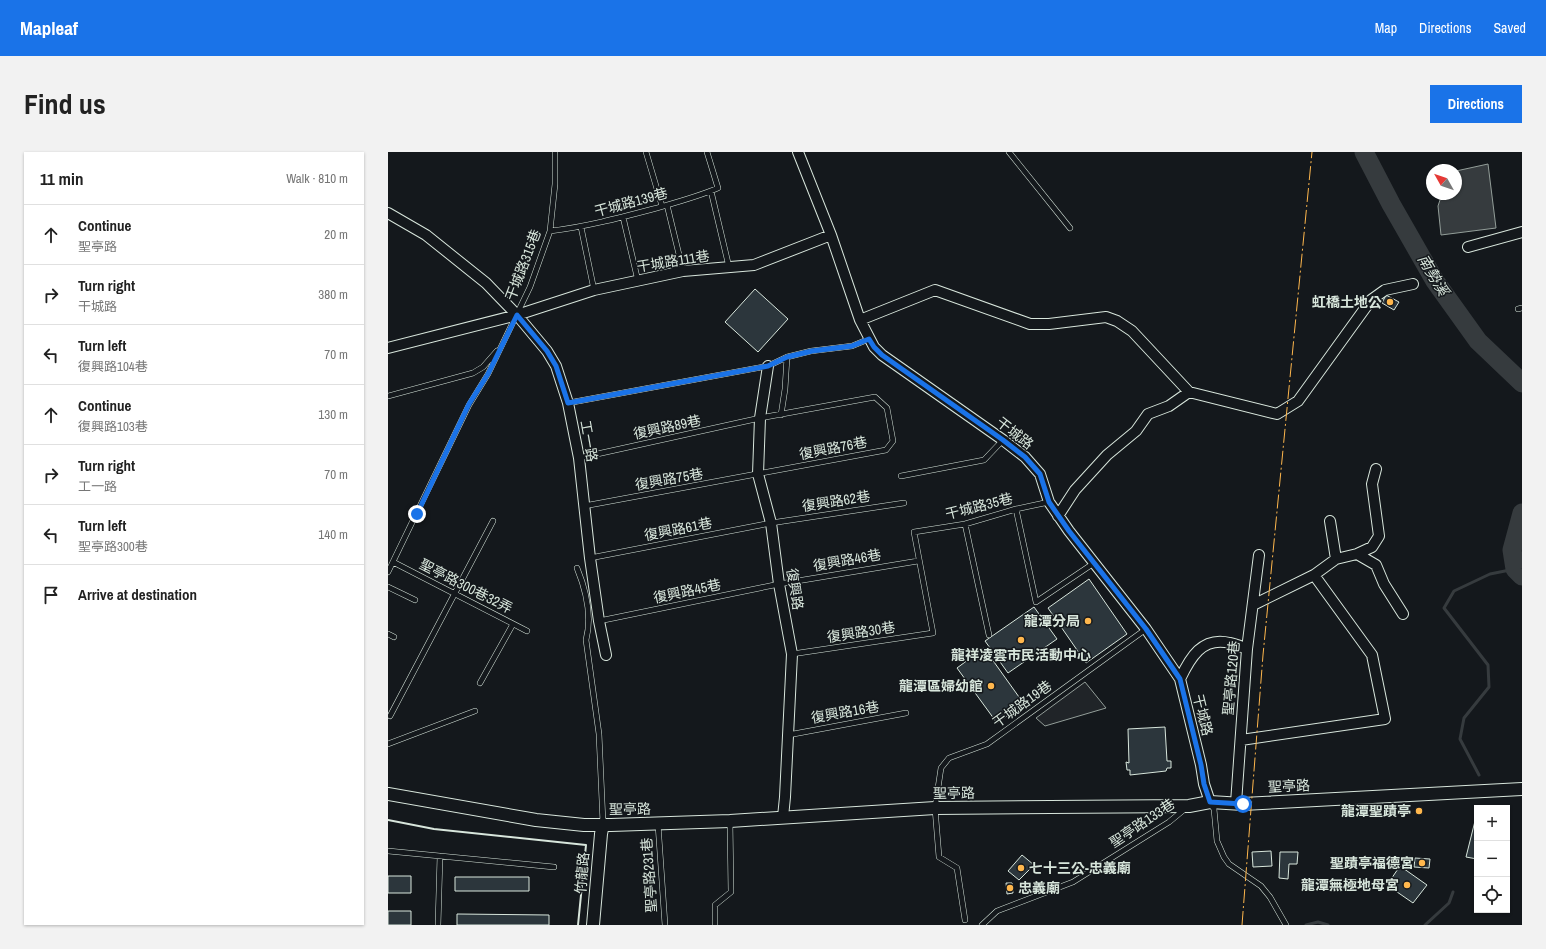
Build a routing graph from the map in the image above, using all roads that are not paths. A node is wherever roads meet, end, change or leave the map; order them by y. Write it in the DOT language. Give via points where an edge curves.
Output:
graph roads {
  1 [pos="555,152"];
  2 [pos="646,152"];
  3 [pos="707,152"];
  4 [pos="798,152"];
  5 [pos="1009,152"];
  6 [pos="711,191"];
  7 [pos="665,206"];
  8 [pos="388,213"];
  9 [pos="623,217"];
  10 [pos="581,227"];
  11 [pos="1070,228"];
  12 [pos="550,231"];
  13 [pos="1522,232"];
  14 [pos="831,235"];
  15 [pos="1468,247"];
  16 [pos="729,267"];
  17 [pos="683,271"];
  18 [pos="638,281"];
  19 [pos="1412,284"];
  20 [pos="594,290"];
  21 [pos="517,315"];
  22 [pos="860,320"];
  23 [pos="869,339"];
  24 [pos="388,348"];
  25 [pos="500,348"];
  26 [pos="787,357"];
  27 [pos="768,366"];
  28 [pos="1189,392"];
  29 [pos="388,396"];
  30 [pos="568,403"];
  31 [pos="781,415"];
  32 [pos="760,418"];
  33 [pos="891,426"];
  34 [pos="1003,440"];
  35 [pos="579,458"];
  36 [pos="1376,469"];
  37 [pos="758,474"];
  38 [pos="901,476"];
  39 [pos="904,502"];
  40 [pos="1049,502"];
  41 [pos="584,506"];
  42 [pos="1016,509"];
  43 [pos="1058,516"];
  44 [pos="493,521"];
  45 [pos="1330,521"];
  46 [pos="771,523"];
  47 [pos="965,524"];
  48 [pos="1357,554"];
  49 [pos="1258,555"];
  50 [pos="590,558"];
  51 [pos="1336,559"];
  52 [pos="918,561"];
  53 [pos="393,562"];
  54 [pos="1094,563"];
  55 [pos="577,568"];
  56 [pos="388,572"];
  57 [pos="1314,575"];
  58 [pos="780,584"];
  59 [pos="388,588"];
  60 [pos="455,595"];
  61 [pos="415,600"];
  62 [pos="1253,605"];
  63 [pos="1403,614"];
  64 [pos="599,621"];
  65 [pos="514,624"];
  66 [pos="1146,629"];
  67 [pos="528,631"];
  68 [pos="388,634"];
  69 [pos="989,635"];
  70 [pos="394,637"];
  71 [pos="1247,649"];
  72 [pos="792,654"];
  73 [pos="606,655"];
  74 [pos="1180,679"];
  75 [pos="480,683"];
  76 [pos="475,711"];
  77 [pos="906,713"];
  78 [pos="390,716"];
  79 [pos="788,735"];
  80 [pos="1241,740"];
  81 [pos="388,744"];
  82 [pos="1522,789"];
  83 [pos="388,794"];
  84 [pos="1210,802"];
  85 [pos="1236,804"];
  86 [pos="1189,806"];
  87 [pos="935,808"];
  88 [pos="783,817"];
  89 [pos="730,821"];
  90 [pos="603,824"];
  91 [pos="658,824"];
  92 [pos="388,850"];
  93 [pos="440,856"];
  94 [pos="554,867"];
  95 [pos="965,920"];
  96 [pos="438,925"];
  97 [pos="593,925"];
  98 [pos="665,925"];
  99 [pos="715,925"];
  100 [pos="982,925"];
  101 [pos="1286,925"];
  1 -- 12 [label="lane, 干城路315巷" via="555,184"];
  2 -- 7 [label="lane"];
  3 -- 6 [label="lane, 干城路139巷" via="718,188"];
  4 -- 14 [label="street, 干城路"];
  5 -- 11 [label="lane"];
  6 -- 7 [label="lane, 干城路139巷"];
  6 -- 16 [label="lane"];
  7 -- 9 [label="lane, 干城路139巷"];
  7 -- 17 [label="lane"];
  8 -- 21 [label="street, 工一路" via="426,235 486,282"];
  9 -- 10 [label="lane, 干城路139巷"];
  9 -- 18 [label="lane"];
  10 -- 12 [label="lane, 干城路139巷"];
  10 -- 20 [label="lane"];
  12 -- 21 [label="lane, 干城路315巷"];
  13 -- 15 [label="street"];
  14 -- 16 [label="street, 干城路111巷" via="754,266"];
  14 -- 22 [label="street, 干城路"];
  16 -- 17 [label="street, 干城路111巷"];
  17 -- 18 [label="street, 干城路111巷"];
  18 -- 20 [label="street, 干城路111巷"];
  19 -- 28 [label="street" via="1385,290 1371,300 1298,400 1277,414"];
  20 -- 21 [label="street, 干城路111巷"];
  21 -- 24 [label="street, 干城路111巷"];
  21 -- 25 [label="lane, 干城路315巷"];
  21 -- 30 [label="street, 工一路" via="556,366"];
  22 -- 23 [label="street, 干城路"];
  22 -- 28 [label="street" via="935,290 1030,324 1106,317 1132,331"];
  23 -- 26 [label="lane" via="852,346"];
  23 -- 34 [label="street, 干城路" via="882,355"];
  25 -- 29 [label="lane" via="483,367 473,373"];
  25 -- 53 [label="lane" via="488,374 469,404"];
  26 -- 27 [label="lane"];
  26 -- 31 [label="lane" via="786,390"];
  27 -- 30 [label="lane"];
  27 -- 32 [label="street, 復興路"];
  28 -- 43 [label="street" via="1169,406 1148,414 1136,431 1107,455 1075,490"];
  30 -- 35 [label="street, 工一路"];
  31 -- 32 [label="lane, 復興路89巷"];
  31 -- 33 [label="lane, 復興路89巷" via="875,397 886,408"];
  32 -- 35 [label="lane, 復興路89巷"];
  32 -- 37 [label="street, 復興路"];
  33 -- 37 [label="lane, 復興路76巷" via="893,441 886,450"];
  34 -- 38 [label="lane" via="984,460"];
  34 -- 40 [label="street, 干城路" via="1025,457 1040,474"];
  35 -- 41 [label="street, 工一路"];
  36 -- 48 [label="street" via="1372,484 1379,536 1372,547"];
  37 -- 41 [label="lane, 復興路75巷"];
  37 -- 46 [label="street, 復興路"];
  39 -- 46 [label="lane, 復興路62巷"];
  40 -- 42 [label="lane, 干城路35巷"];
  40 -- 43 [label="street, 干城路"];
  41 -- 50 [label="street, 工一路"];
  42 -- 47 [label="lane, 干城路35巷"];
  42 -- 54 [label="lane" via="1036,602"];
  43 -- 54 [label="street, 干城路"];
  44 -- 60 [label="lane"];
  45 -- 51 [label="street"];
  46 -- 50 [label="lane, 復興路61巷"];
  46 -- 58 [label="street, 復興路"];
  47 -- 52 [label="lane, 干城路35巷" via="914,532"];
  47 -- 69 [label="lane"];
  48 -- 51 [label="street"];
  48 -- 63 [label="street" via="1376,565 1384,584"];
  49 -- 62 [label="street, 聖亭路120巷"];
  50 -- 64 [label="street, 工一路"];
  51 -- 57 [label="street"];
  52 -- 58 [label="lane, 復興路46巷"];
  52 -- 72 [label="lane, 復興路30巷" via="933,633"];
  53 -- 56 [label="lane"];
  53 -- 60 [label="lane, 聖亭路300巷32弄"];
  54 -- 66 [label="street, 干城路"];
  55 -- 90 [label="lane" via="584,585 589,628 586,640 599,734"];
  57 -- 62 [label="street"];
  57 -- 80 [label="street" via="1372,655 1385,719"];
  58 -- 64 [label="lane, 復興路45巷"];
  58 -- 72 [label="street, 復興路"];
  59 -- 61 [label="lane"];
  60 -- 65 [label="lane, 聖亭路300巷32弄"];
  60 -- 78 [label="lane"];
  62 -- 71 [label="street, 聖亭路120巷"];
  64 -- 73 [label="street, 工一路"];
  65 -- 67 [label="lane, 聖亭路300巷32弄"];
  65 -- 75 [label="lane"];
  66 -- 74 [label="street, 干城路"];
  66 -- 87 [label="lane, 干城路19巷" via="987,744 950,758 941,768"];
  68 -- 70 [label="lane"];
  71 -- 74 [label="street" via="1230,642 1214,642 1198,649"];
  71 -- 80 [label="street, 聖亭路120巷"];
  72 -- 79 [label="street, 復興路"];
  74 -- 84 [label="street, 干城路"];
  76 -- 81 [label="lane"];
  77 -- 79 [label="lane, 復興路16巷"];
  79 -- 88 [label="street, 復興路"];
  80 -- 85 [label="street, 聖亭路120巷"];
  82 -- 85 [label="street, 聖亭路"];
  83 -- 90 [label="street, 聖亭路" via="536,820"];
  84 -- 85 [label="street, 聖亭路"];
  84 -- 86 [label="street, 聖亭路"];
  84 -- 101 [label="lane" via="1214,809 1216,841 1224,857 1229,864 1261,886"];
  86 -- 87 [label="street, 聖亭路"];
  86 -- 100 [label="lane, 聖亭路133巷" via="1169,822 1073,882 997,911"];
  87 -- 88 [label="street, 聖亭路"];
  87 -- 95 [label="lane, 干城路19巷" via="938,857 958,868"];
  88 -- 89 [label="street, 聖亭路"];
  89 -- 91 [label="street, 聖亭路"];
  89 -- 99 [label="lane" via="731,892 715,905"];
  90 -- 91 [label="street, 聖亭路"];
  90 -- 97 [label="street, 竹龍路" via="600,834"];
  91 -- 98 [label="lane, 聖亭路231巷"];
  92 -- 93 [label="lane"];
  93 -- 94 [label="lane"];
  93 -- 96 [label="lane"];
}
